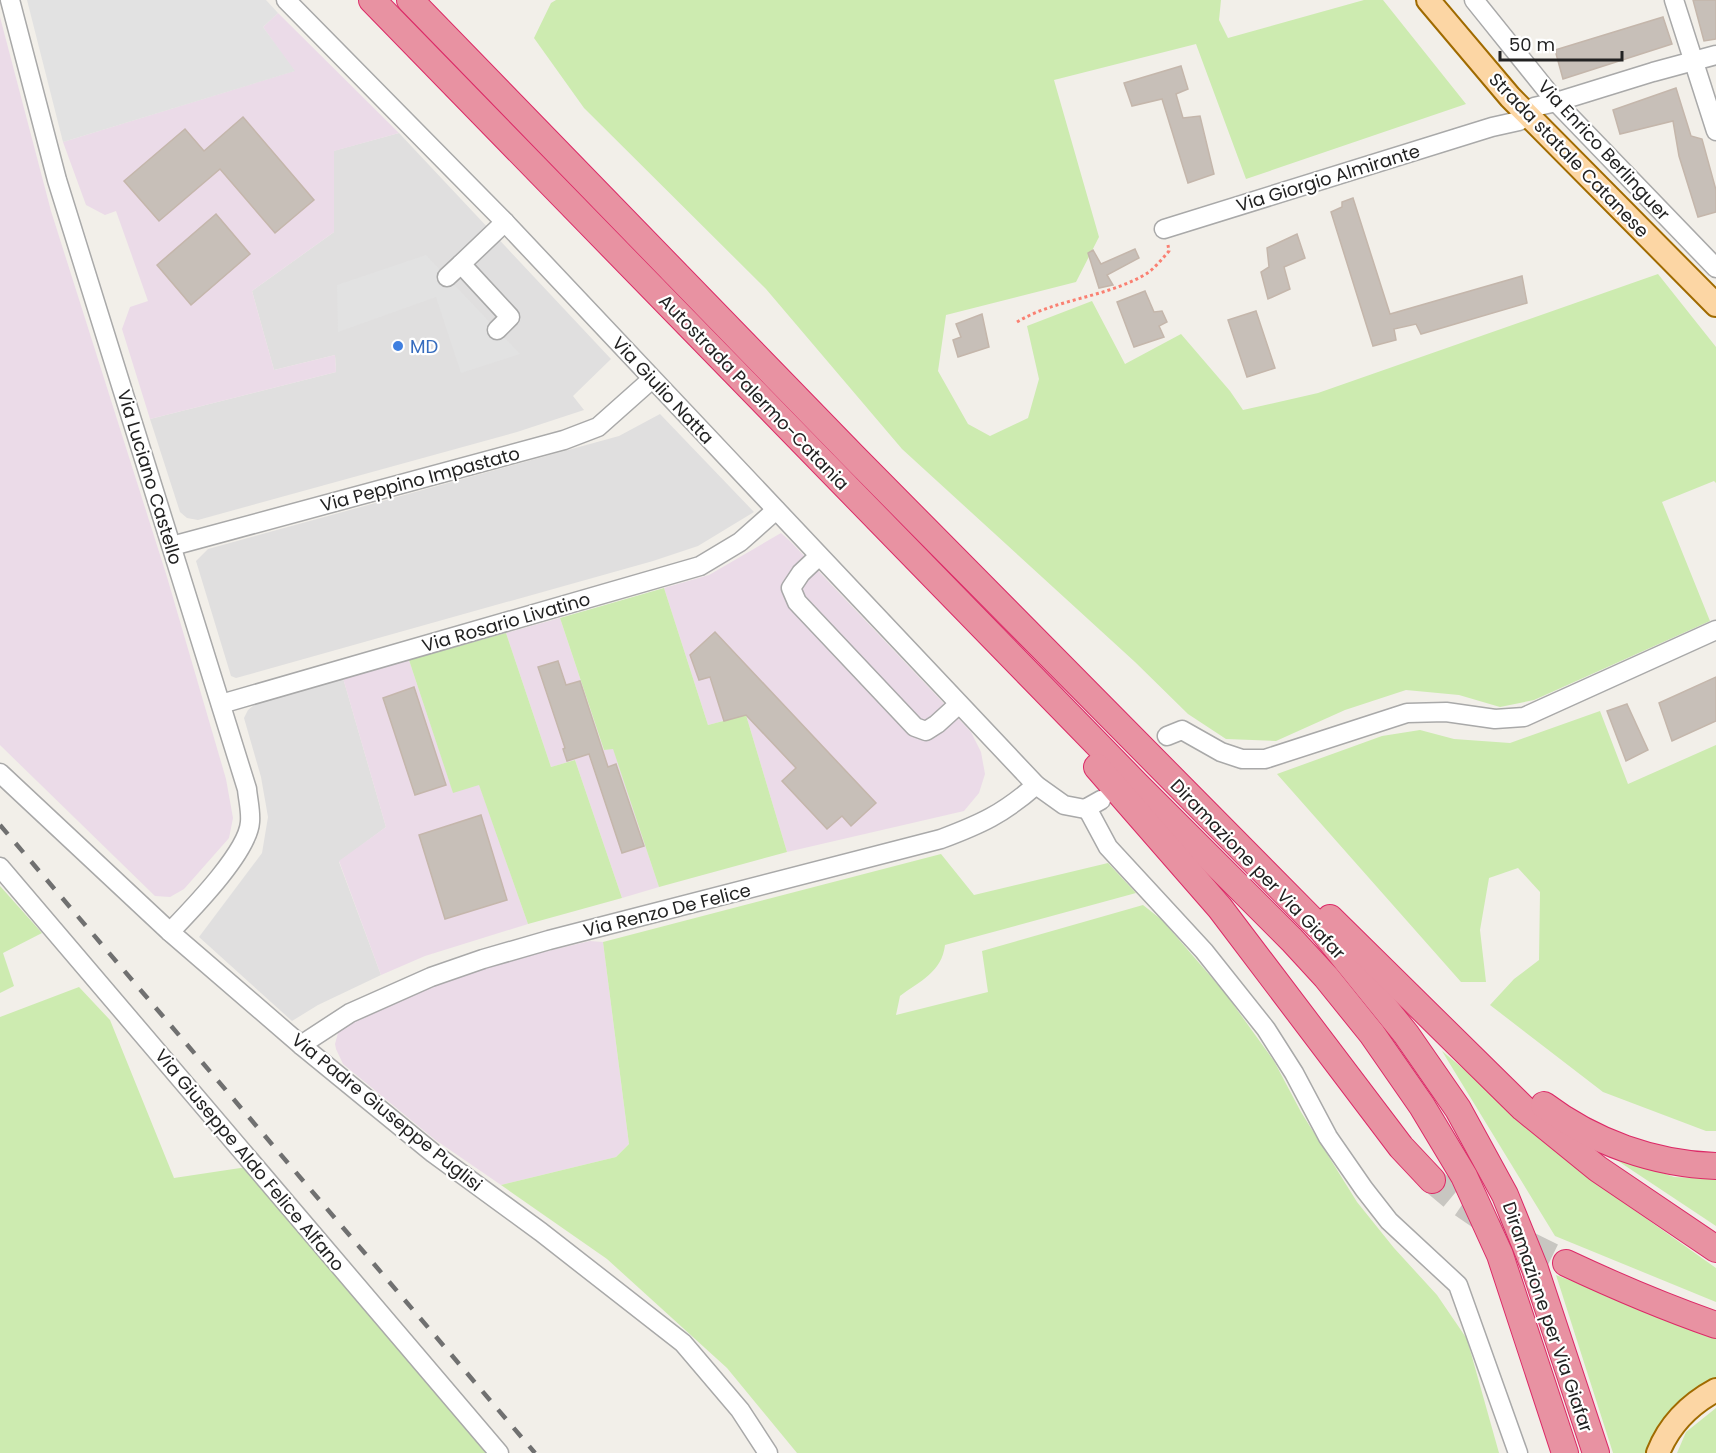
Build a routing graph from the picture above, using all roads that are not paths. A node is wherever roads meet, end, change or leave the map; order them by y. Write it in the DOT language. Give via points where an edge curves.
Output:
graph roads {
  1 [pos="10,0"];
  2 [pos="286,0"];
  3 [pos="372,0"];
  4 [pos="410,0"];
  5 [pos="1428,0"];
  6 [pos="1473,0"];
  7 [pos="1674,0"];
  8 [pos="1716,55"];
  9 [pos="1694,61"];
  10 [pos="1556,102"];
  11 [pos="1536,110"];
  12 [pos="1516,118"];
  13 [pos="1716,131"];
  14 [pos="505,222"];
  15 [pos="1164,229"];
  16 [pos="461,264"];
  17 [pos="1716,268"];
  18 [pos="447,277"];
  19 [pos="1716,305"];
  20 [pos="497,330"];
  21 [pos="652,379"];
  22 [pos="855,458"];
  23 [pos="776,510"];
  24 [pos="172,546"];
  25 [pos="819,556"];
  26 [pos="954,597"];
  27 [pos="1716,630"];
  28 [pos="221,704"];
  29 [pos="959,704"];
  30 [pos="1167,736"];
  31 [pos="1157,766"];
  32 [pos="0,773"];
  33 [pos="1036,785"];
  34 [pos="1137,785"];
  35 [pos="0,867"];
  36 [pos="171,932"];
  37 [pos="1432,1017"];
  38 [pos="301,1045"];
  39 [pos="1716,1166"];
  40 [pos="1432,1180"];
  41 [pos="1716,1249"];
  42 [pos="1566,1263"];
  43 [pos="1716,1325"];
  44 [pos="1716,1390"];
  45 [pos="499,1453"];
  46 [pos="768,1453"];
  47 [pos="1518,1453"];
  48 [pos="1565,1453"];
  49 [pos="1596,1453"];
  50 [pos="1658,1453"];
  1 -- 24 [label="street, Via Luciano Castello" via="57,180"];
  2 -- 14 [label="street, Via Giulio Natta"];
  3 -- 26 [label="highway, Autostrada Palermo-Catania"];
  4 -- 22 [label="highway, Autostrada Palermo-Catania"];
  5 -- 19 [label="main road, Strada statale Catanese" via="1510,98"];
  6 -- 10 [label="street, Via Enrico Berlinguer"];
  7 -- 9 [label="street"];
  8 -- 9 [label="street"];
  9 -- 10 [label="street"];
  9 -- 13 [label="street"];
  10 -- 11 [label="street"];
  10 -- 17 [label="street, Via Enrico Berlinguer"];
  12 -- 15 [label="street, Via Giorgio Almirante"];
  14 -- 16 [label="street"];
  14 -- 21 [label="street, Via Giulio Natta"];
  16 -- 18 [label="street"];
  16 -- 20 [label="street" via="510,317"];
  21 -- 23 [label="street, Via Giulio Natta"];
  21 -- 24 [label="street, Via Peppino Impastato" via="598,427 564,440"];
  22 -- 31 [label="highway, Autostrada Palermo-Catania"];
  22 -- 37 [label="highway"];
  23 -- 25 [label="street, Via Giulio Natta"];
  23 -- 28 [label="street, Via Rosario Livatino" via="740,542 700,566"];
  24 -- 28 [label="street, Via Luciano Castello"];
  25 -- 29 [label="street, Via Giulio Natta"];
  25 -- 29 [label="street" via="791,588 797,602 891,702 915,726 926,730"];
  26 -- 34 [label="highway, Autostrada Palermo-Catania"];
  26 -- 40 [label="highway" via="1029,695 1220,908 1401,1147"];
  27 -- 30 [label="street" via="1524,717 1407,713 1265,759 1242,759 1221,752 1182,730"];
  28 -- 36 [label="street, Via Luciano Castello" via="247,789 250,824 238,852"];
  29 -- 33 [label="street, Via Giulio Natta"];
  31 -- 49 [label="highway, Diramazione per Via Giafar" via="1322,930 1406,1034 1458,1109 1506,1195 1535,1269"];
  32 -- 36 [label="street, Via Padre Giuseppe Puglisi"];
  33 -- 38 [label="street, Via Renzo De Felice" via="997,815 941,839 549,940 431,977 350,1013"];
  33 -- 47 [label="street, Via Giulio Natta" via="1064,805 1094,804 1108,847 1204,951 1266,1029 1328,1137 1364,1189 1389,1221 1458,1285"];
  34 -- 48 [label="highway, Diramazione per Via Giafar" via="1326,977 1422,1106 1464,1176 1500,1255"];
  35 -- 45 [label="street, Via Giuseppe Aldo Felice Alfano"];
  36 -- 38 [label="street, Via Padre Giuseppe Puglisi"];
  37 -- 39 [label="highway" via="1565,1121 1632,1152"];
  37 -- 41 [label="highway" via="1523,1108 1599,1168"];
  38 -- 46 [label="street, Via Padre Giuseppe Puglisi" via="433,1153 682,1343 740,1410"];
  42 -- 43 [label="highway"];
  44 -- 50 [label="main road" via="1678,1419"];
}
